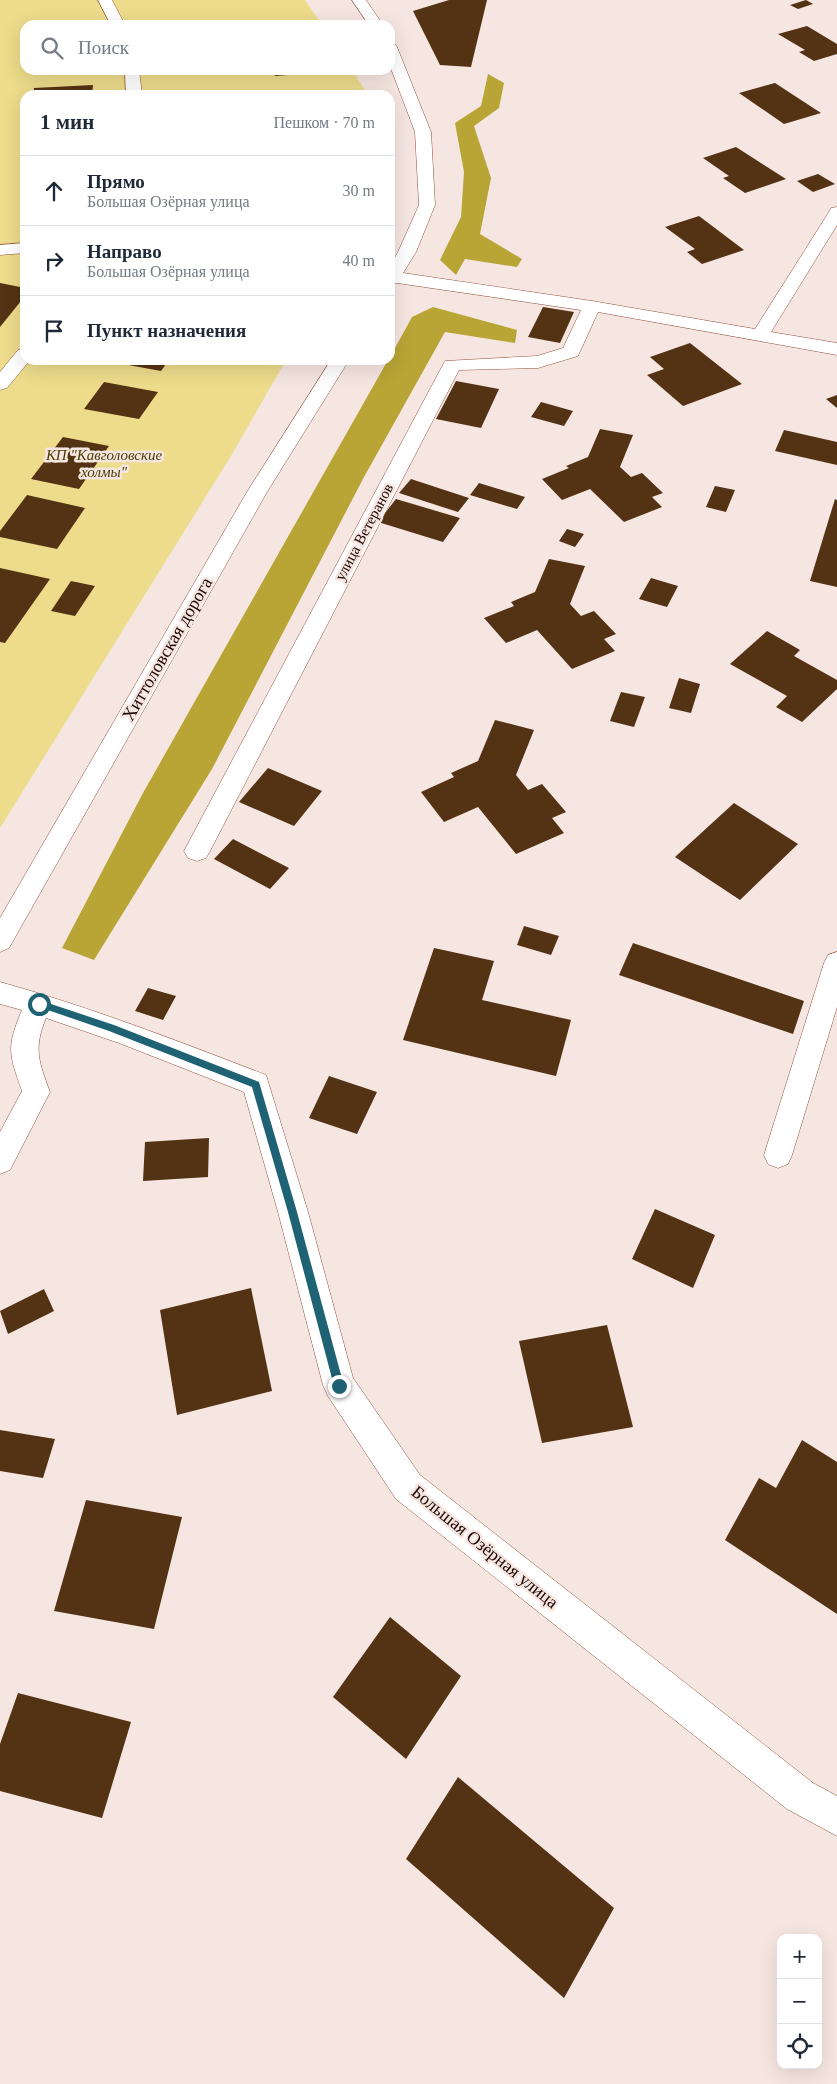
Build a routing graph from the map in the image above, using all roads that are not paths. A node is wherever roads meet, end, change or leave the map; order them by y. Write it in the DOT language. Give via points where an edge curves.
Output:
graph roads {
  1 [pos="105,0"];
  2 [pos="359,0"];
  3 [pos="115,20"];
  4 [pos="373,20"];
  5 [pos="395,60"];
  6 [pos="132,75"];
  7 [pos="134,90"];
  8 [pos="837,212"];
  9 [pos="20,248"];
  10 [pos="0,250"];
  11 [pos="398,251"];
  12 [pos="395,280"];
  13 [pos="592,306"];
  14 [pos="760,335"];
  15 [pos="837,349"];
  16 [pos="20,360"];
  17 [pos="337,365"];
  18 [pos="0,384"];
  19 [pos="197,851"];
  20 [pos="0,941"];
  21 [pos="837,963"];
  22 [pos="0,993"];
  23 [pos="39,1004"];
  24 [pos="778,1155"];
  25 [pos="0,1161"];
  26 [pos="837,1817"];
  1 -- 3 [label="street"];
  2 -- 4 [label="street"];
  5 -- 11 [label="street" via="424,132 427,205"];
  6 -- 7 [label="street"];
  8 -- 14 [label="street"];
  9 -- 10 [label="street"];
  12 -- 13 [label="street"];
  13 -- 14 [label="street"];
  13 -- 19 [label="street, улица Ветеранов" via="571,352 538,362 452,365"];
  14 -- 15 [label="street"];
  16 -- 18 [label="street"];
  17 -- 20 [label="street, Хиттоловская дорога" via="257,492"];
  21 -- 24 [label="street"];
  22 -- 23 [label="street, Большая Озёрная улица"];
  23 -- 25 [label="street" via="26,1033 24,1058 36,1092"];
  23 -- 26 [label="street, Большая Озёрная улица" via="112,1028 256,1084 339,1386 408,1487 800,1796"];
}
